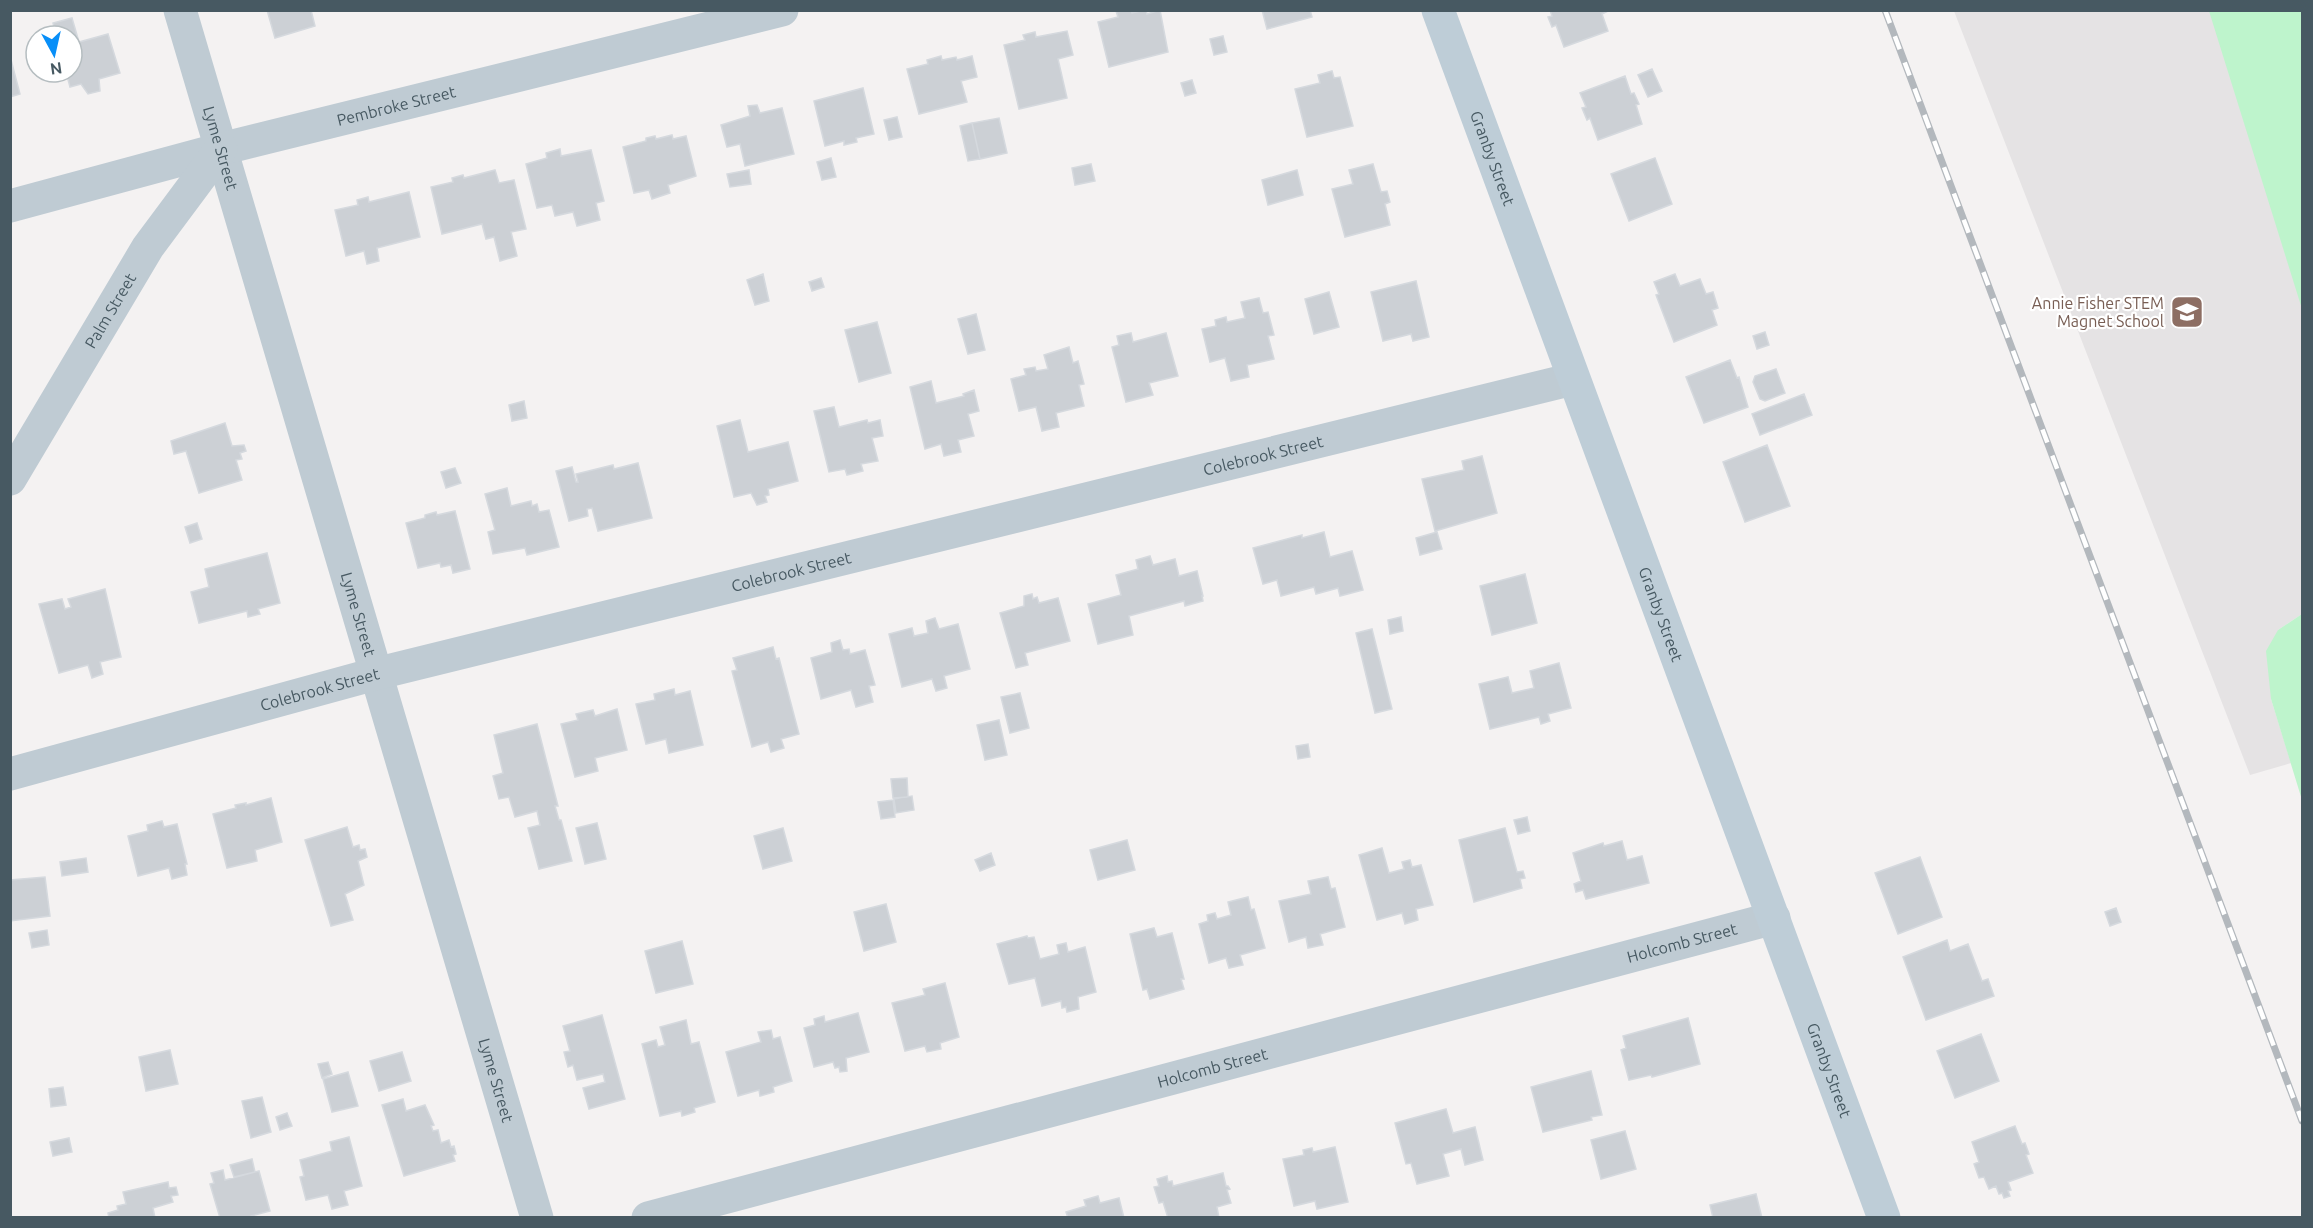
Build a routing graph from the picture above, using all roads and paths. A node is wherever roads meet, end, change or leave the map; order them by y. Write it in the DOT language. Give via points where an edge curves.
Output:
graph roads {
  1 [pos="180,10"];
  2 [pos="782,10"];
  3 [pos="1438,10"];
  4 [pos="221,149"];
  5 [pos="10,206"];
  6 [pos="1573,379"];
  7 [pos="10,479"];
  8 [pos="375,674"];
  9 [pos="10,774"];
  10 [pos="1774,918"];
  11 [pos="537,1218"];
  12 [pos="648,1218"];
  13 [pos="1884,1218"];
  1 -- 4 [label="street, Lyme Street"];
  2 -- 4 [label="street, Pembroke Street"];
  3 -- 6 [label="main road, Granby Street"];
  4 -- 5 [label="street, Pembroke Street"];
  4 -- 7 [label="street, Palm Street" via="148,247"];
  4 -- 8 [label="street, Lyme Street"];
  6 -- 8 [label="street, Colebrook Street"];
  6 -- 10 [label="main road, Granby Street"];
  8 -- 9 [label="street, Colebrook Street"];
  8 -- 11 [label="street, Lyme Street"];
  10 -- 12 [label="street, Holcomb Street"];
  10 -- 13 [label="main road, Granby Street"];
}
